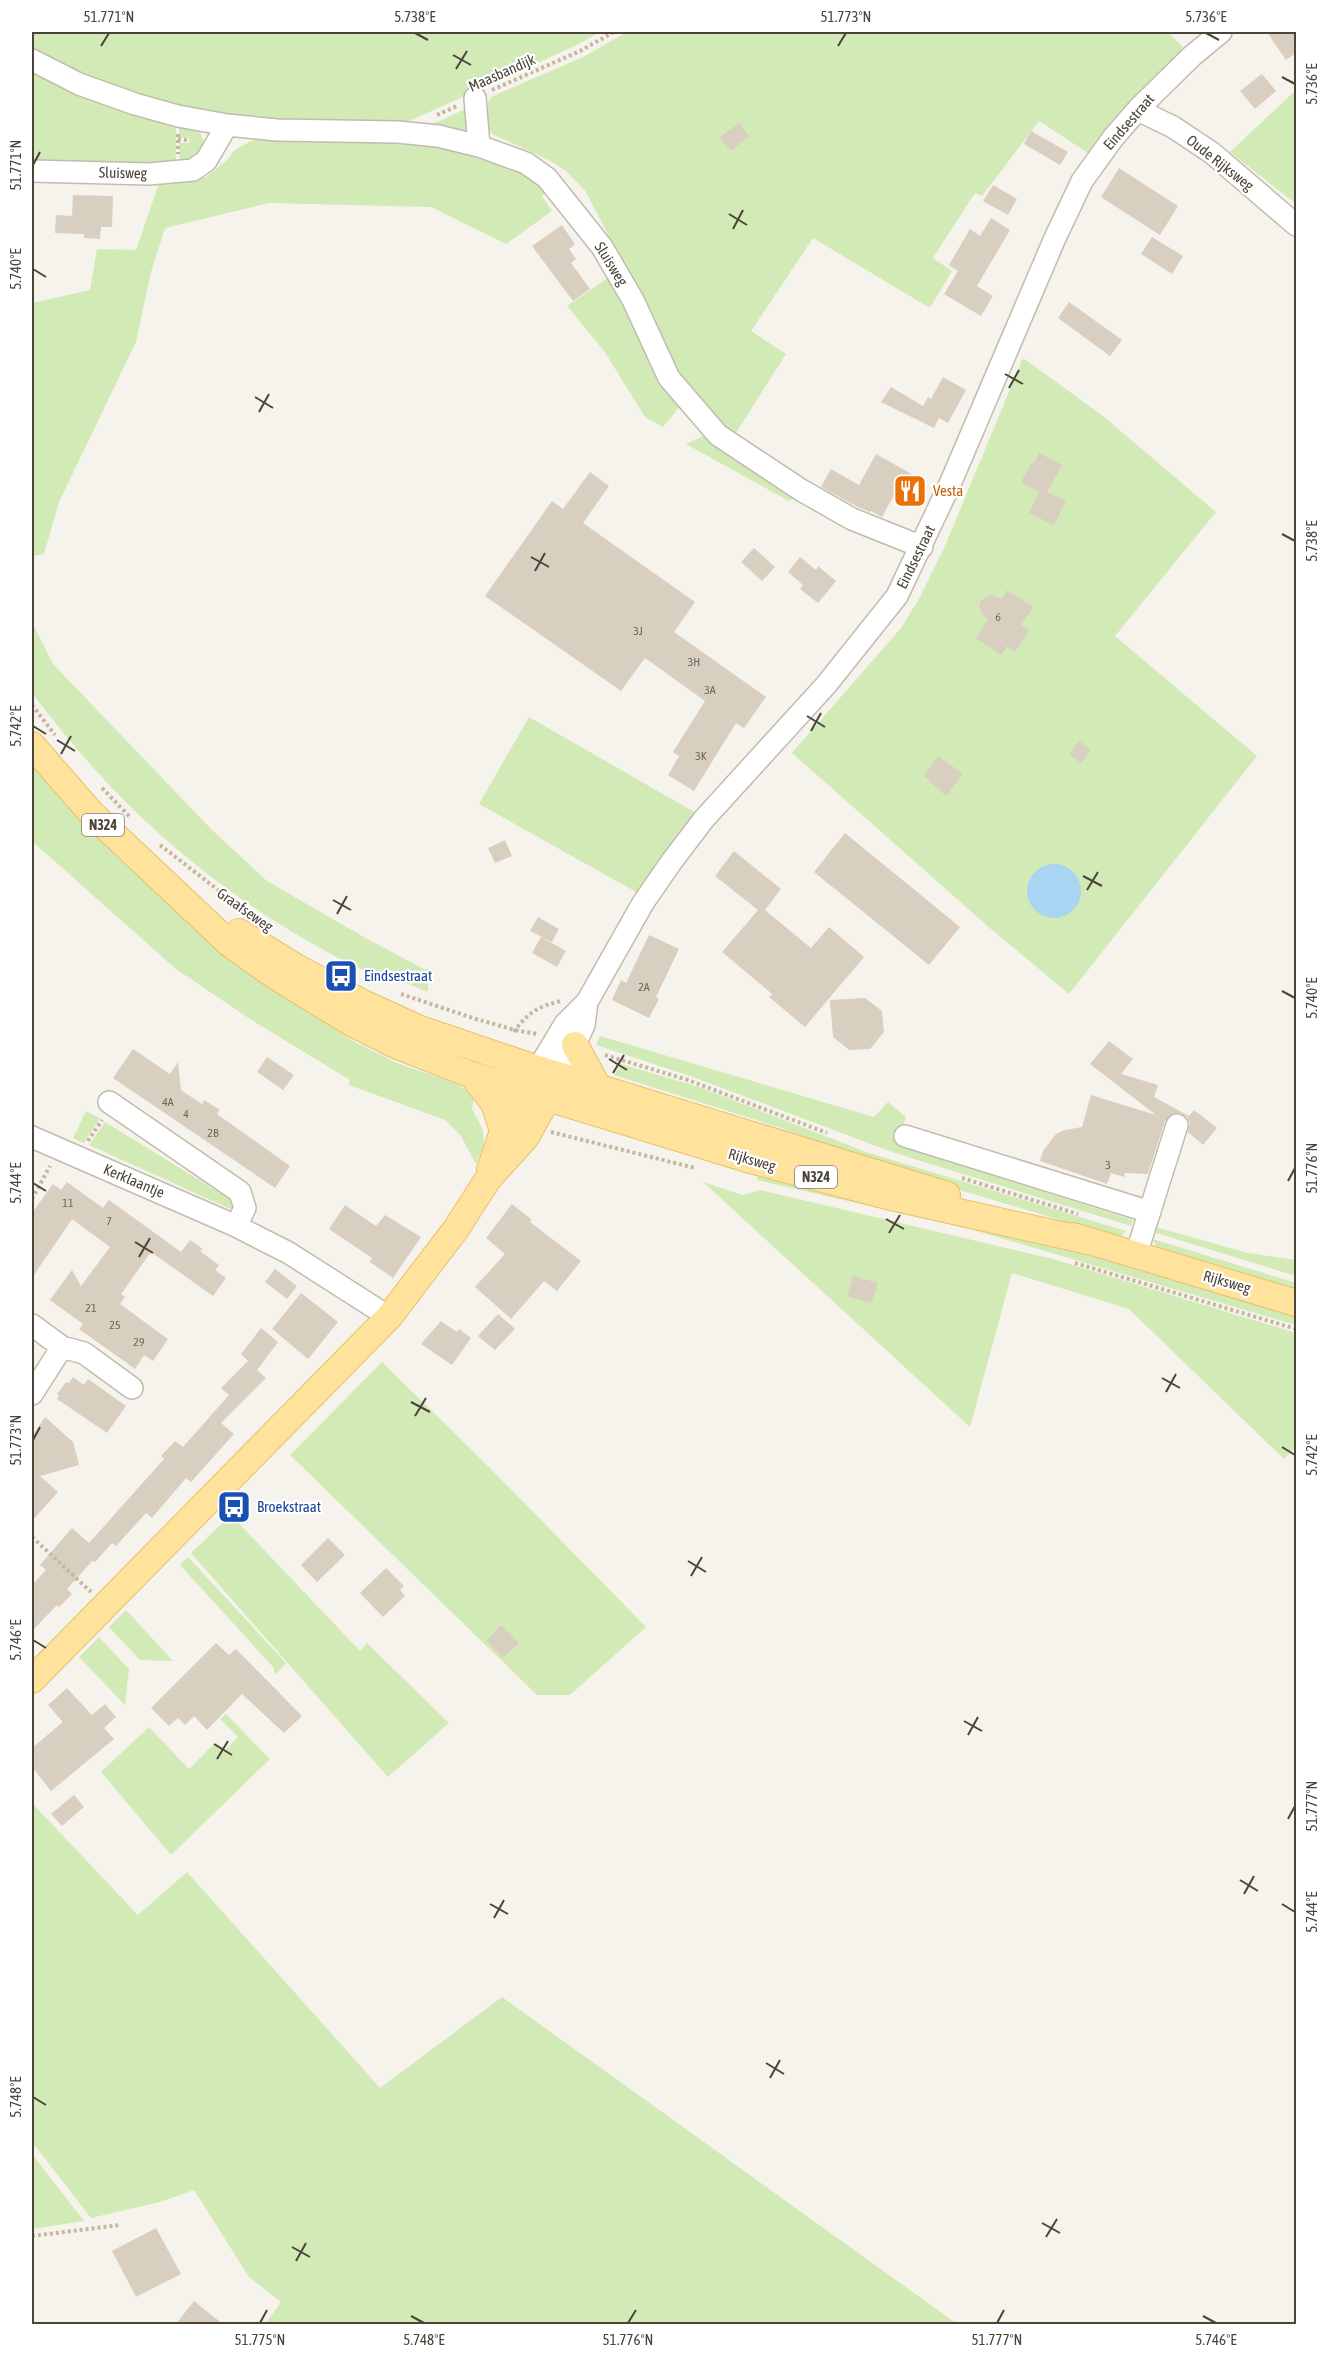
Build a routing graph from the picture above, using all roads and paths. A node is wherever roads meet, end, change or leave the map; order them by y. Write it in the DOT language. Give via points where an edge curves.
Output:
graph roads {
  1 [pos="614,32"];
  2 [pos="1221,32"];
  3 [pos="32,60"];
  4 [pos="475,98"];
  5 [pos="1138,110"];
  6 [pos="178,116"];
  7 [pos="227,125"];
  8 [pos="398,132"];
  9 [pos="178,139"];
  10 [pos="187,140"];
  11 [pos="479,146"];
  12 [pos="32,171"];
  13 [pos="178,172"];
  14 [pos="1296,225"];
  15 [pos="922,546"];
  16 [pos="32,705"];
  17 [pos="57,737"];
  18 [pos="32,745"];
  19 [pos="100,786"];
  20 [pos="131,818"];
  21 [pos="155,841"];
  22 [pos="182,897"];
  23 [pos="252,916"];
  24 [pos="392,991"];
  25 [pos="590,996"];
  26 [pos="575,1045"];
  27 [pos="549,1072"];
  28 [pos="472,1075"];
  29 [pos="598,1087"];
  30 [pos="537,1095"];
  31 [pos="111,1103"];
  32 [pos="1177,1125"];
  33 [pos="503,1131"];
  34 [pos="32,1137"];
  35 [pos="905,1137"];
  36 [pos="69,1153"];
  37 [pos="488,1179"];
  38 [pos="32,1199"];
  39 [pos="1150,1212"];
  40 [pos="236,1226"];
  41 [pos="1088,1241"];
  42 [pos="1136,1255"];
  43 [pos="1296,1303"];
  44 [pos="389,1317"];
  45 [pos="32,1325"];
  46 [pos="63,1347"];
  47 [pos="132,1388"];
  48 [pos="32,1394"];
  49 [pos="32,1537"];
  50 [pos="104,1605"];
  51 [pos="32,1680"];
  52 [pos="120,2225"];
  53 [pos="32,2236"];
  1 -- 4 [label="path, Maasbandijk"];
  2 -- 5 [label="street, Eindsestraat"];
  3 -- 6 [label="street, Sluisweg" via="79,84"];
  4 -- 8 [label="path, Maasbandijk"];
  4 -- 11 [label="street"];
  5 -- 14 [label="street, Oude Rijksweg" via="1212,153"];
  5 -- 15 [label="street, Eindsestraat" via="1082,181"];
  6 -- 7 [label="street, Sluisweg"];
  6 -- 9 [label="path"];
  7 -- 8 [label="street, Sluisweg"];
  7 -- 13 [label="street, Sluisweg" via="206,161 193,170"];
  8 -- 11 [label="street, Sluisweg"];
  9 -- 10 [label="path"];
  9 -- 13 [label="path"];
  11 -- 15 [label="street, Sluisweg" via="525,163 547,178 565,198 602,247 633,300 669,378 718,435 852,519"];
  12 -- 13 [label="street, Sluisweg"];
  15 -- 25 [label="street, Eindsestraat" via="897,596 870,632 704,819 672,861"];
  16 -- 17 [label="path"];
  18 -- 22 [label="main road, Graafseweg / N324" via="92,814"];
  19 -- 20 [label="path"];
  21 -- 23 [label="path, Graafseweg"];
  22 -- 27 [label="main road, Graafseweg / N324" via="363,1003 420,1029"];
  22 -- 28 [label="main road, Graafseweg / N324" via="230,944 275,976 395,1046"];
  24 -- 25 [label="path" via="515,1030 531,1011 542,1005"];
  25 -- 26 [label="street, Eindsestraat"];
  25 -- 27 [label="street, Eindsestraat" via="565,1024"];
  26 -- 27 [label="street, Eindsestraat"];
  26 -- 29 [label="main road"];
  27 -- 29 [label="main road, Rijksweg / N324"];
  27 -- 30 [label="main road"];
  28 -- 30 [label="main road, Graafseweg / N324"];
  28 -- 33 [label="main road" via="494,1103"];
  29 -- 41 [label="main road, Rijksweg / N324"];
  30 -- 33 [label="main road"];
  30 -- 37 [label="main road" via="526,1137"];
  30 -- 41 [label="main road, Rijksweg / N324" via="754,1161"];
  31 -- 36 [label="path"];
  31 -- 40 [label="street" via="240,1192 245,1208"];
  32 -- 39 [label="street"];
  33 -- 37 [label="main road"];
  34 -- 36 [label="street, Kerklaantje"];
  35 -- 39 [label="street"];
  36 -- 38 [label="path"];
  36 -- 40 [label="street, Kerklaantje"];
  37 -- 44 [label="main road" via="456,1229"];
  39 -- 42 [label="street"];
  40 -- 44 [label="street, Kerklaantje" via="290,1253"];
  41 -- 42 [label="main road, Rijksweg / N324"];
  42 -- 43 [label="main road, Rijksweg / N324"];
  44 -- 50 [label="main road"];
  45 -- 46 [label="street"];
  46 -- 47 [label="street" via="84,1353"];
  46 -- 48 [label="street"];
  49 -- 50 [label="path"];
  50 -- 51 [label="main road"];
  52 -- 53 [label="path"];
}
